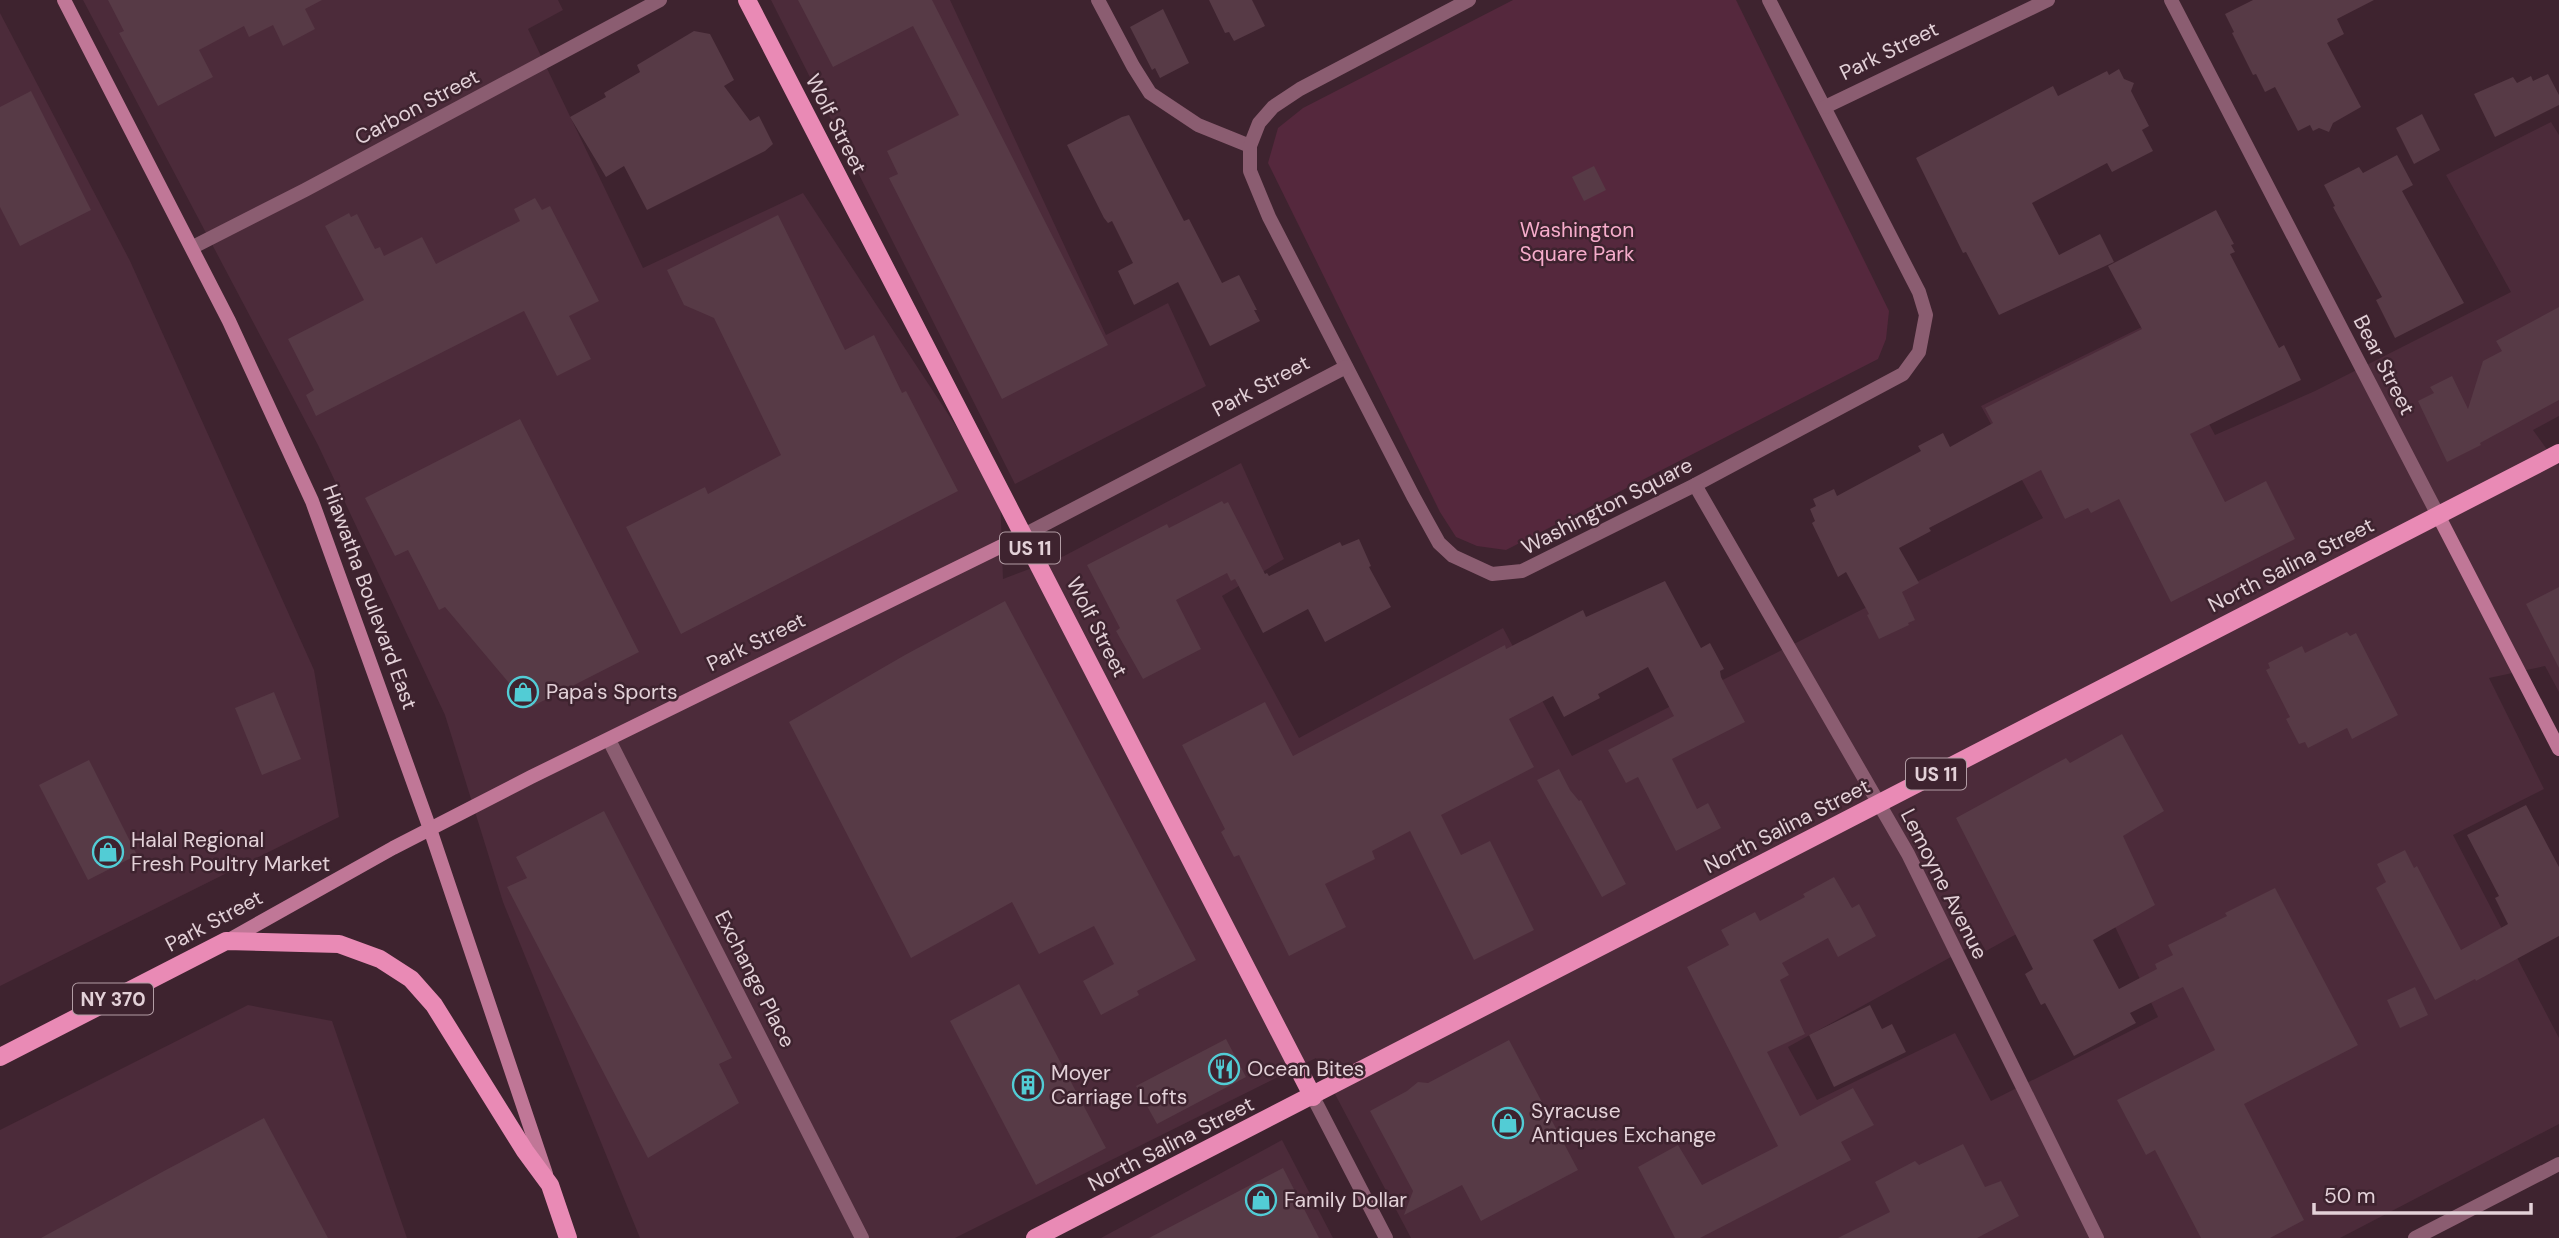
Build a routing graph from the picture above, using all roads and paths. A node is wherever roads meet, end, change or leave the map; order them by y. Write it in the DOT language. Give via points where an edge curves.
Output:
graph roads {
  1 [pos="64,0"];
  2 [pos="660,0"];
  3 [pos="747,0"];
  4 [pos="1098,0"];
  5 [pos="1769,0"];
  6 [pos="2048,0"];
  7 [pos="2171,0"];
  8 [pos="1464,1"];
  9 [pos="1825,107"];
  10 [pos="1250,146"];
  11 [pos="192,247"];
  12 [pos="1346,367"];
  13 [pos="2559,453"];
  14 [pos="1695,485"];
  15 [pos="2438,515"];
  16 [pos="1024,535"];
  17 [pos="609,740"];
  18 [pos="2559,749"];
  19 [pos="1879,804"];
  20 [pos="430,829"];
  21 [pos="226,941"];
  22 [pos="0,1057"];
  23 [pos="1313,1097"];
  24 [pos="2559,1164"];
  25 [pos="550,1185"];
  26 [pos="568,1238"];
  27 [pos="862,1238"];
  28 [pos="1035,1238"];
  29 [pos="1386,1238"];
  30 [pos="2097,1238"];
  31 [pos="2415,1238"];
  1 -- 11 [label="main road, Hiawatha Boulevard East"];
  2 -- 11 [label="street, Carbon Street"];
  3 -- 16 [label="main road, Wolf Street / US 11"];
  4 -- 10 [label="street" via="1150,93 1198,125"];
  5 -- 9 [label="street, Washington Square"];
  6 -- 9 [label="street, Park Street"];
  7 -- 15 [label="street, Bear Street"];
  8 -- 10 [label="street" via="1273,107 1259,123"];
  9 -- 14 [label="street, Washington Square" via="1919,292 1926,315 1919,352 1903,373"];
  10 -- 12 [label="street, Washington Square" via="1250,171 1269,217"];
  11 -- 20 [label="main road, Hiawatha Boulevard East" via="312,501"];
  12 -- 14 [label="street, Washington Square" via="1439,543 1453,556 1492,574 1522,571"];
  12 -- 16 [label="street, Park Street"];
  13 -- 15 [label="main road, North Salina Street / US 11"];
  14 -- 19 [label="street, Lemoyne Avenue"];
  15 -- 18 [label="main road, Bear Street"];
  15 -- 19 [label="main road, North Salina Street / US 11"];
  16 -- 17 [label="main road, Park Street / NY 370"];
  16 -- 23 [label="main road, Wolf Street / US 11"];
  17 -- 20 [label="main road, Park Street / NY 370"];
  17 -- 27 [label="street, Exchange Place"];
  19 -- 23 [label="main road, North Salina Street / US 11"];
  19 -- 30 [label="street, Lemoyne Avenue"];
  20 -- 21 [label="main road, Park Street / NY 370"];
  20 -- 25 [label="main road, Hiawatha Boulevard East"];
  21 -- 22 [label="main road, Park Street / NY 370"];
  21 -- 25 [label="main road" via="339,944 380,959 411,979 434,1005"];
  23 -- 28 [label="main road, North Salina Street"];
  23 -- 29 [label="street, Wolf Street"];
  24 -- 31 [label="street"];
  25 -- 26 [label="main road, Hiawatha Boulevard East"];
}
